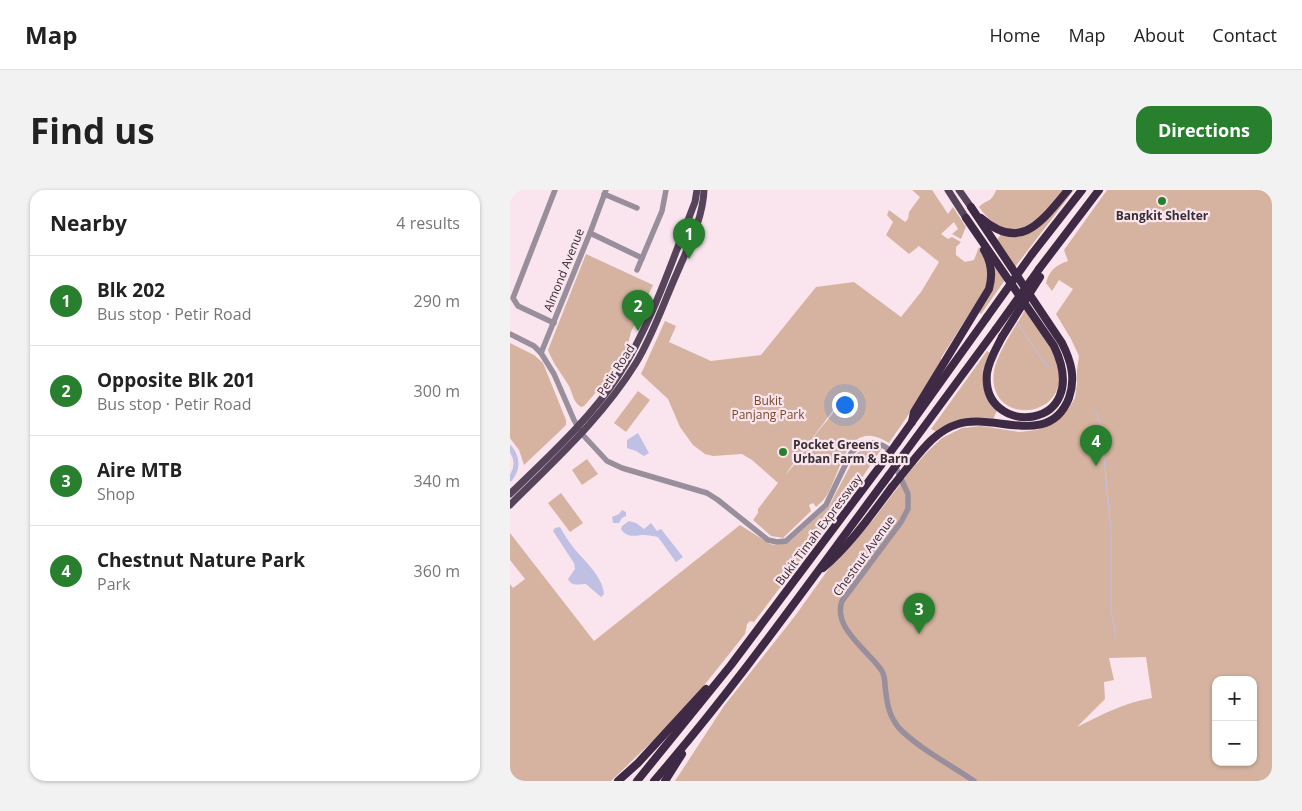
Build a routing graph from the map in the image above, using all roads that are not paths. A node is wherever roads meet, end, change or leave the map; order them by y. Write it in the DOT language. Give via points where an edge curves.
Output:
graph roads {
  1 [pos="555,190"];
  2 [pos="666,190"];
  3 [pos="697,190"];
  4 [pos="704,190"];
  5 [pos="948,190"];
  6 [pos="959,190"];
  7 [pos="1068,190"];
  8 [pos="1082,190"];
  9 [pos="605,192"];
  10 [pos="1097,192"];
  11 [pos="970,207"];
  12 [pos="637,208"];
  13 [pos="966,218"];
  14 [pos="590,233"];
  15 [pos="992,253"];
  16 [pos="642,258"];
  17 [pos="672,262"];
  18 [pos="680,264"];
  19 [pos="637,270"];
  20 [pos="1040,273"];
  21 [pos="554,323"];
  22 [pos="510,334"];
  23 [pos="541,353"];
  24 [pos="912,422"];
  25 [pos="578,426"];
  26 [pos="582,434"];
  27 [pos="510,494"];
  28 [pos="510,506"];
  29 [pos="812,578"];
  30 [pos="731,665"];
  31 [pos="687,743"];
  32 [pos="618,781"];
  33 [pos="637,781"];
  34 [pos="654,781"];
  35 [pos="665,781"];
  36 [pos="974,781"];
  1 -- 21 [label="street" via="513,298 518,306"];
  2 -- 16 [label="street" via="662,211"];
  3 -- 17 [label="main road, Petir Road"];
  4 -- 18 [label="main road, Petir Road" via="702,212"];
  5 -- 13 [label="main road"];
  6 -- 11 [label="main road"];
  7 -- 11 [label="highway" via="1038,224 1023,231 1004,232 990,225"];
  8 -- 24 [label="highway, Bukit Timah Expressway, bridge" via="1032,254"];
  9 -- 12 [label="street, Almond Avenue"];
  9 -- 14 [label="street, Almond Avenue"];
  10 -- 20 [label="highway"];
  11 -- 15 [label="highway"];
  13 -- 15 [label="highway"];
  14 -- 16 [label="street"];
  14 -- 21 [label="street, Almond Avenue"];
  15 -- 20 [label="highway, bridge" via="1054,346 1064,377 1063,387 1049,410 1042,415 1022,418 1009,414 992,399 987,375 1002,337"];
  15 -- 24 [label="highway" via="989,289 914,412"];
  15 -- 29 [label="highway, bridge" via="1052,328 1068,356 1073,380 1068,401 1054,417 1036,426 973,421 949,427 924,447 832,561"];
  16 -- 19 [label="street"];
  17 -- 18 [label="main road" via="674,268"];
  17 -- 25 [label="main road, Petir Road" via="630,357 610,389"];
  18 -- 26 [label="main road, Petir Road" via="637,361"];
  20 -- 29 [label="highway, Bukit Timah Expressway, bridge"];
  21 -- 23 [label="street, Almond Avenue"];
  22 -- 23 [label="street, Chestnut Avenue"];
  23 -- 25 [label="street, Chestnut Avenue"];
  24 -- 30 [label="highway, Bukit Timah Expressway, bridge"];
  25 -- 26 [label="street, Chestnut Avenue"];
  25 -- 27 [label="main road, Petir Road"];
  26 -- 28 [label="main road, Petir Road"];
  26 -- 36 [label="street, Chestnut Avenue" via="607,461 707,493 768,540 777,542 793,536 826,505 855,449 872,442 887,448 908,494 908,509 842,601 842,620 883,672 892,719 913,740"];
  29 -- 31 [label="highway, Bukit Timah Expressway"];
  30 -- 32 [label="highway"];
  30 -- 33 [label="highway, Bukit Timah Expressway"];
  31 -- 34 [label="highway, Bukit Timah Expressway"];
  31 -- 35 [label="highway"];
}
